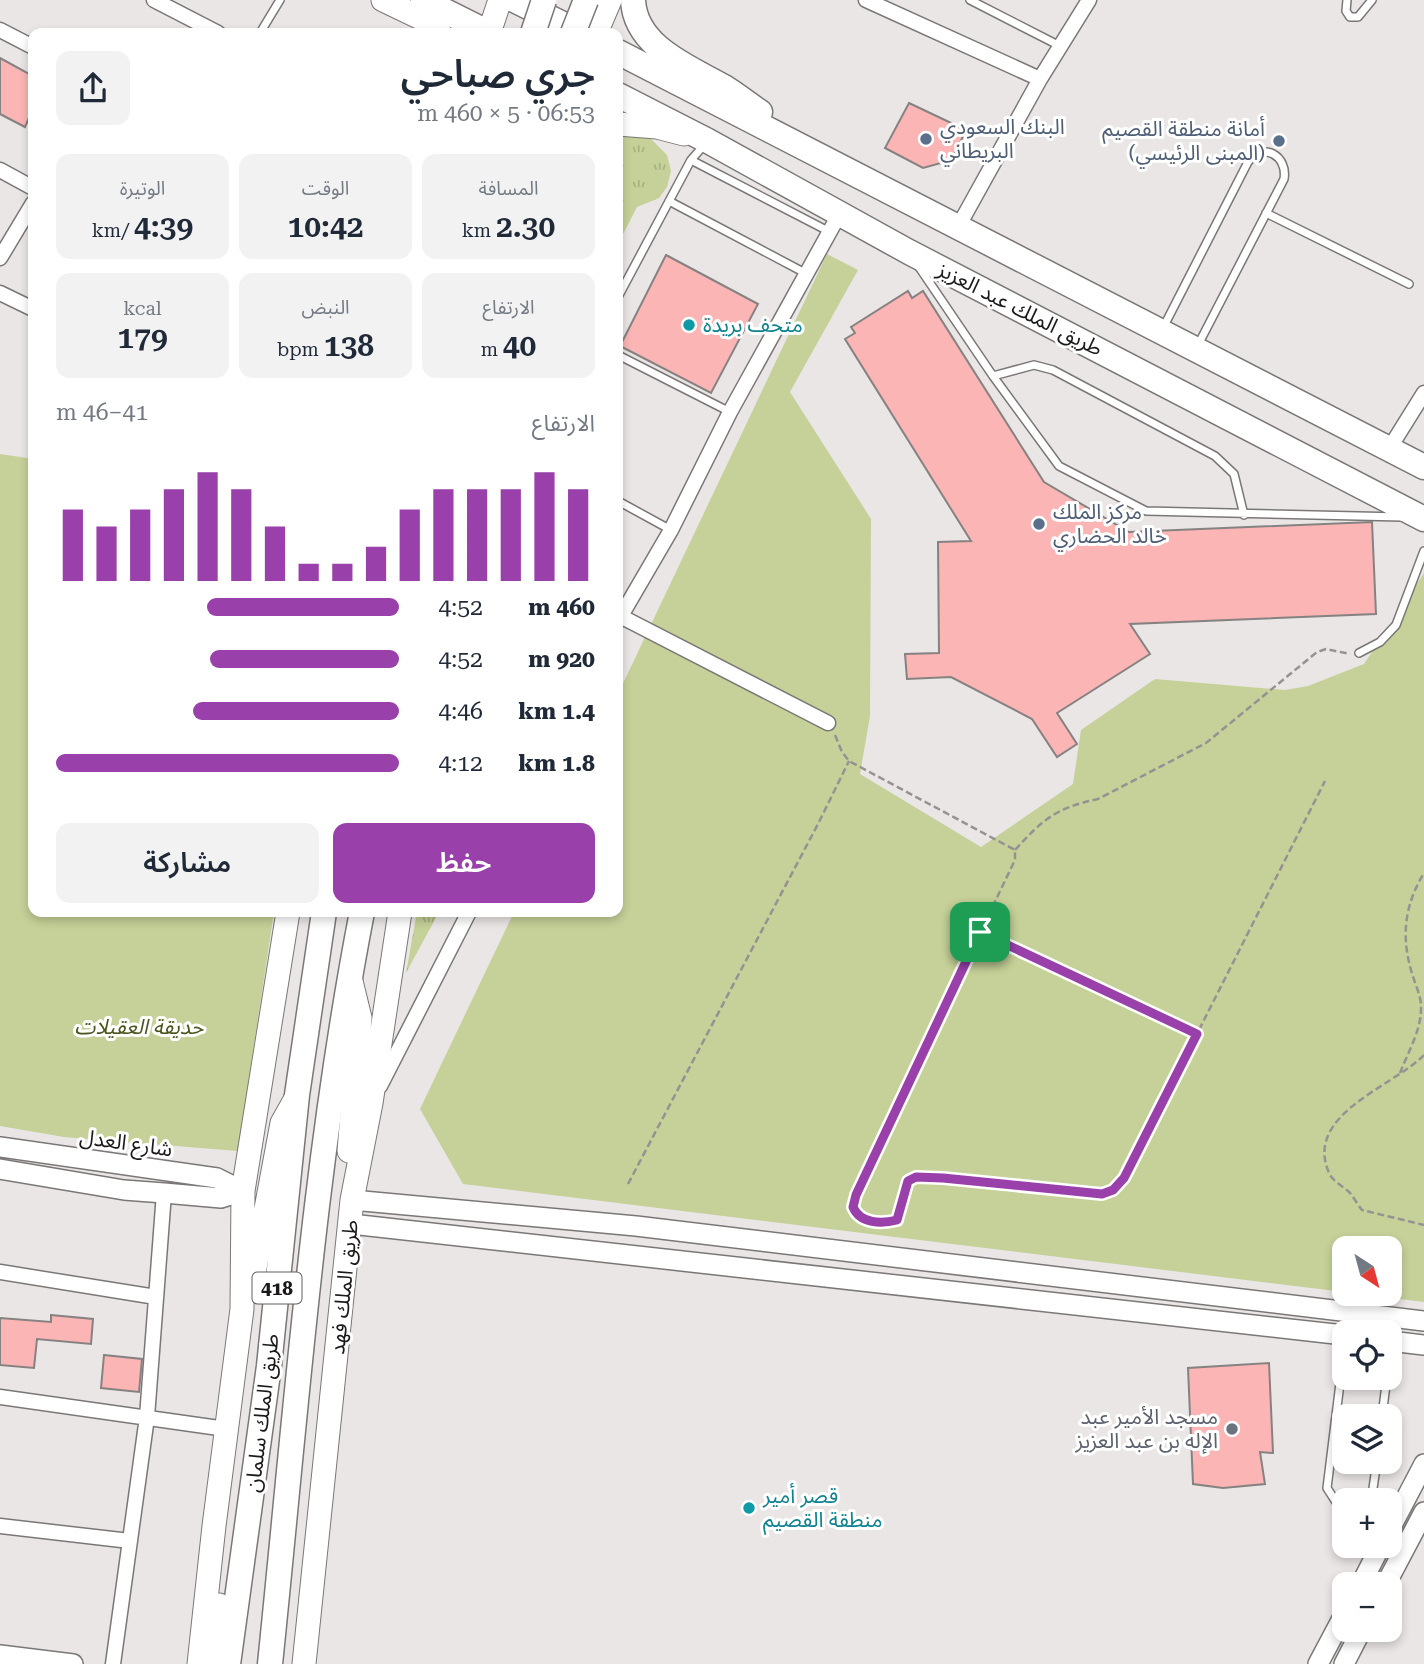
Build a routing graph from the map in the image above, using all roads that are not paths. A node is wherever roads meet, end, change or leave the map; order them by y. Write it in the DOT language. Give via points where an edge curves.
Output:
graph roads {
  1 [pos="154,0"];
  2 [pos="280,0"];
  3 [pos="383,0"];
  4 [pos="423,0"];
  5 [pos="500,0"];
  6 [pos="514,0"];
  7 [pos="544,0"];
  8 [pos="586,0"];
  9 [pos="610,0"];
  10 [pos="634,0"];
  11 [pos="866,0"];
  12 [pos="970,0"];
  13 [pos="1089,0"];
  14 [pos="1347,0"];
  15 [pos="1372,0"];
  16 [pos="208,28"];
  17 [pos="263,28"];
  18 [pos="435,28"];
  19 [pos="479,28"];
  20 [pos="491,28"];
  21 [pos="535,28"];
  22 [pos="571,28"];
  23 [pos="575,28"];
  24 [pos="598,28"];
  25 [pos="0,30"];
  26 [pos="28,44"];
  27 [pos="1060,47"];
  28 [pos="623,55"];
  29 [pos="1040,79"];
  30 [pos="623,98"];
  31 [pos="623,124"];
  32 [pos="700,146"];
  33 [pos="826,160"];
  34 [pos="0,170"];
  35 [pos="28,185"];
  36 [pos="669,201"];
  37 [pos="28,211"];
  38 [pos="1266,213"];
  39 [pos="836,223"];
  40 [pos="958,227"];
  41 [pos="909,252"];
  42 [pos="0,258"];
  43 [pos="808,275"];
  44 [pos="1409,284"];
  45 [pos="623,288"];
  46 [pos="0,293"];
  47 [pos="28,307"];
  48 [pos="1161,331"];
  49 [pos="1196,349"];
  50 [pos="623,358"];
  51 [pos="993,376"];
  52 [pos="1424,393"];
  53 [pos="730,412"];
  54 [pos="1389,449"];
  55 [pos="1424,467"];
  56 [pos="623,504"];
  57 [pos="1244,515"];
  58 [pos="1422,518"];
  59 [pos="671,530"];
  60 [pos="1424,551"];
  61 [pos="623,611"];
  62 [pos="623,620"];
  63 [pos="1359,653"];
  64 [pos="828,723"];
  65 [pos="287,917"];
  66 [pos="323,917"];
  67 [pos="361,917"];
  68 [pos="399,917"];
  69 [pos="466,917"];
  70 [pos="350,975"];
  71 [pos="297,1095"];
  72 [pos="371,1103"];
  73 [pos="0,1147"];
  74 [pos="0,1169"];
  75 [pos="243,1191"];
  76 [pos="164,1193"];
  77 [pos="352,1200"];
  78 [pos="351,1224"];
  79 [pos="0,1272"];
  80 [pos="156,1297"];
  81 [pos="242,1309"];
  82 [pos="1424,1321"];
  83 [pos="1332,1334"];
  84 [pos="1424,1345"];
  85 [pos="1402,1346"];
  86 [pos="1339,1390"];
  87 [pos="0,1397"];
  88 [pos="147,1417"];
  89 [pos="226,1429"];
  90 [pos="1424,1464"];
  91 [pos="1332,1496"];
  92 [pos="1402,1506"];
  93 [pos="1424,1512"];
  94 [pos="0,1526"];
  95 [pos="214,1526"];
  96 [pos="1418,1535"];
  97 [pos="130,1541"];
  98 [pos="1394,1572"];
  99 [pos="312,1588"];
  100 [pos="1332,1638"];
  101 [pos="1355,1642"];
  102 [pos="0,1655"];
  103 [pos="73,1664"];
  104 [pos="113,1664"];
  105 [pos="199,1664"];
  106 [pos="217,1664"];
  107 [pos="228,1664"];
  108 [pos="270,1664"];
  109 [pos="291,1664"];
  110 [pos="304,1664"];
  111 [pos="1318,1664"];
  112 [pos="1344,1664"];
  1 -- 16 [label="street"];
  2 -- 17 [label="lane"];
  3 -- 18 [label="main road"];
  4 -- 19 [label="highway"];
  5 -- 20 [label="main road"];
  6 -- 22 [label="highway"];
  7 -- 21 [label="highway, bridge"];
  8 -- 23 [label="highway, bridge"];
  9 -- 24 [label="main road"];
  10 -- 33 [label="highway" via="640,27 661,51 732,92"];
  11 -- 29 [label="street"];
  12 -- 27 [label="lane"];
  13 -- 27 [label="street"];
  14 -- 15 [label="lane" via="1350,17 1358,17"];
  25 -- 26 [label="street"];
  27 -- 29 [label="street"];
  28 -- 33 [label="highway"];
  29 -- 40 [label="street"];
  30 -- 32 [label="highway, طريق الملك عبد العزيز"];
  31 -- 32 [label="main road" via="657,127"];
  32 -- 36 [label="lane"];
  32 -- 39 [label="highway, طريق الملك عبد العزيز"];
  33 -- 40 [label="highway"];
  34 -- 35 [label="street"];
  36 -- 43 [label="lane"];
  36 -- 45 [label="lane"];
  37 -- 42 [label="street"];
  38 -- 44 [label="lane"];
  38 -- 48 [label="lane" via="1285,172 1277,155 1264,151 1248,162"];
  38 -- 49 [label="lane"];
  39 -- 41 [label="highway, طريق الملك عبد العزيز"];
  39 -- 43 [label="street"];
  40 -- 48 [label="highway"];
  41 -- 51 [label="lane"];
  41 -- 58 [label="highway, طريق الملك عبد العزيز"];
  43 -- 53 [label="street"];
  46 -- 47 [label="street"];
  48 -- 49 [label="highway"];
  49 -- 54 [label="highway"];
  50 -- 53 [label="lane"];
  51 -- 57 [label="lane" via="1059,466 1146,511"];
  51 -- 57 [label="lane" via="1034,365 1053,370 1215,456 1234,474"];
  52 -- 54 [label="street"];
  53 -- 59 [label="street"];
  54 -- 55 [label="highway"];
  56 -- 59 [label="lane"];
  57 -- 58 [label="lane"];
  59 -- 61 [label="street"];
  60 -- 63 [label="lane" via="1396,625 1380,642"];
  62 -- 64 [label="street"];
  65 -- 75 [label="main road"];
  66 -- 71 [label="highway, طريق الملك سلمان / 418"];
  67 -- 70 [label="highway, طريق الملك سلمان / 418"];
  68 -- 72 [label="main road, طريق الملك فهد"];
  69 -- 72 [label="street"];
  70 -- 77 [label="main road" via="360,1018 348,1164"];
  70 -- 108 [label="highway, طريق الملك سلمان / 418" via="316,1218"];
  71 -- 81 [label="main road" via="282,1123 254,1279"];
  71 -- 107 [label="highway, طريق الملك سلمان / 418" via="269,1366"];
  72 -- 77 [label="main road, طريق الملك فهد"];
  73 -- 75 [label="street, شارع العدل" via="217,1178"];
  74 -- 76 [label="street"];
  75 -- 76 [label="street" via="221,1198"];
  75 -- 81 [label="main road"];
  76 -- 80 [label="street"];
  77 -- 78 [label="main road, طريق الملك فهد"];
  77 -- 82 [label="street" via="636,1226"];
  78 -- 83 [label="street"];
  78 -- 99 [label="main road, طريق الملك فهد"];
  79 -- 80 [label="street"];
  80 -- 88 [label="street"];
  81 -- 89 [label="main road"];
  84 -- 85 [label="street"];
  86 -- 91 [label="lane" via="1327,1488"];
  87 -- 88 [label="street"];
  88 -- 89 [label="street"];
  88 -- 97 [label="street"];
  89 -- 95 [label="main road"];
  90 -- 92 [label="street"];
  93 -- 96 [label="street"];
  94 -- 97 [label="street"];
  95 -- 105 [label="main road"];
  95 -- 106 [label="main road" via="221,1552"];
  96 -- 98 [label="street"];
  97 -- 104 [label="street"];
  99 -- 109 [label="main road" via="297,1626"];
  99 -- 110 [label="main road, طريق الملك فهد"];
  100 -- 111 [label="street"];
  101 -- 112 [label="street"];
  102 -- 103 [label="street"];
}
